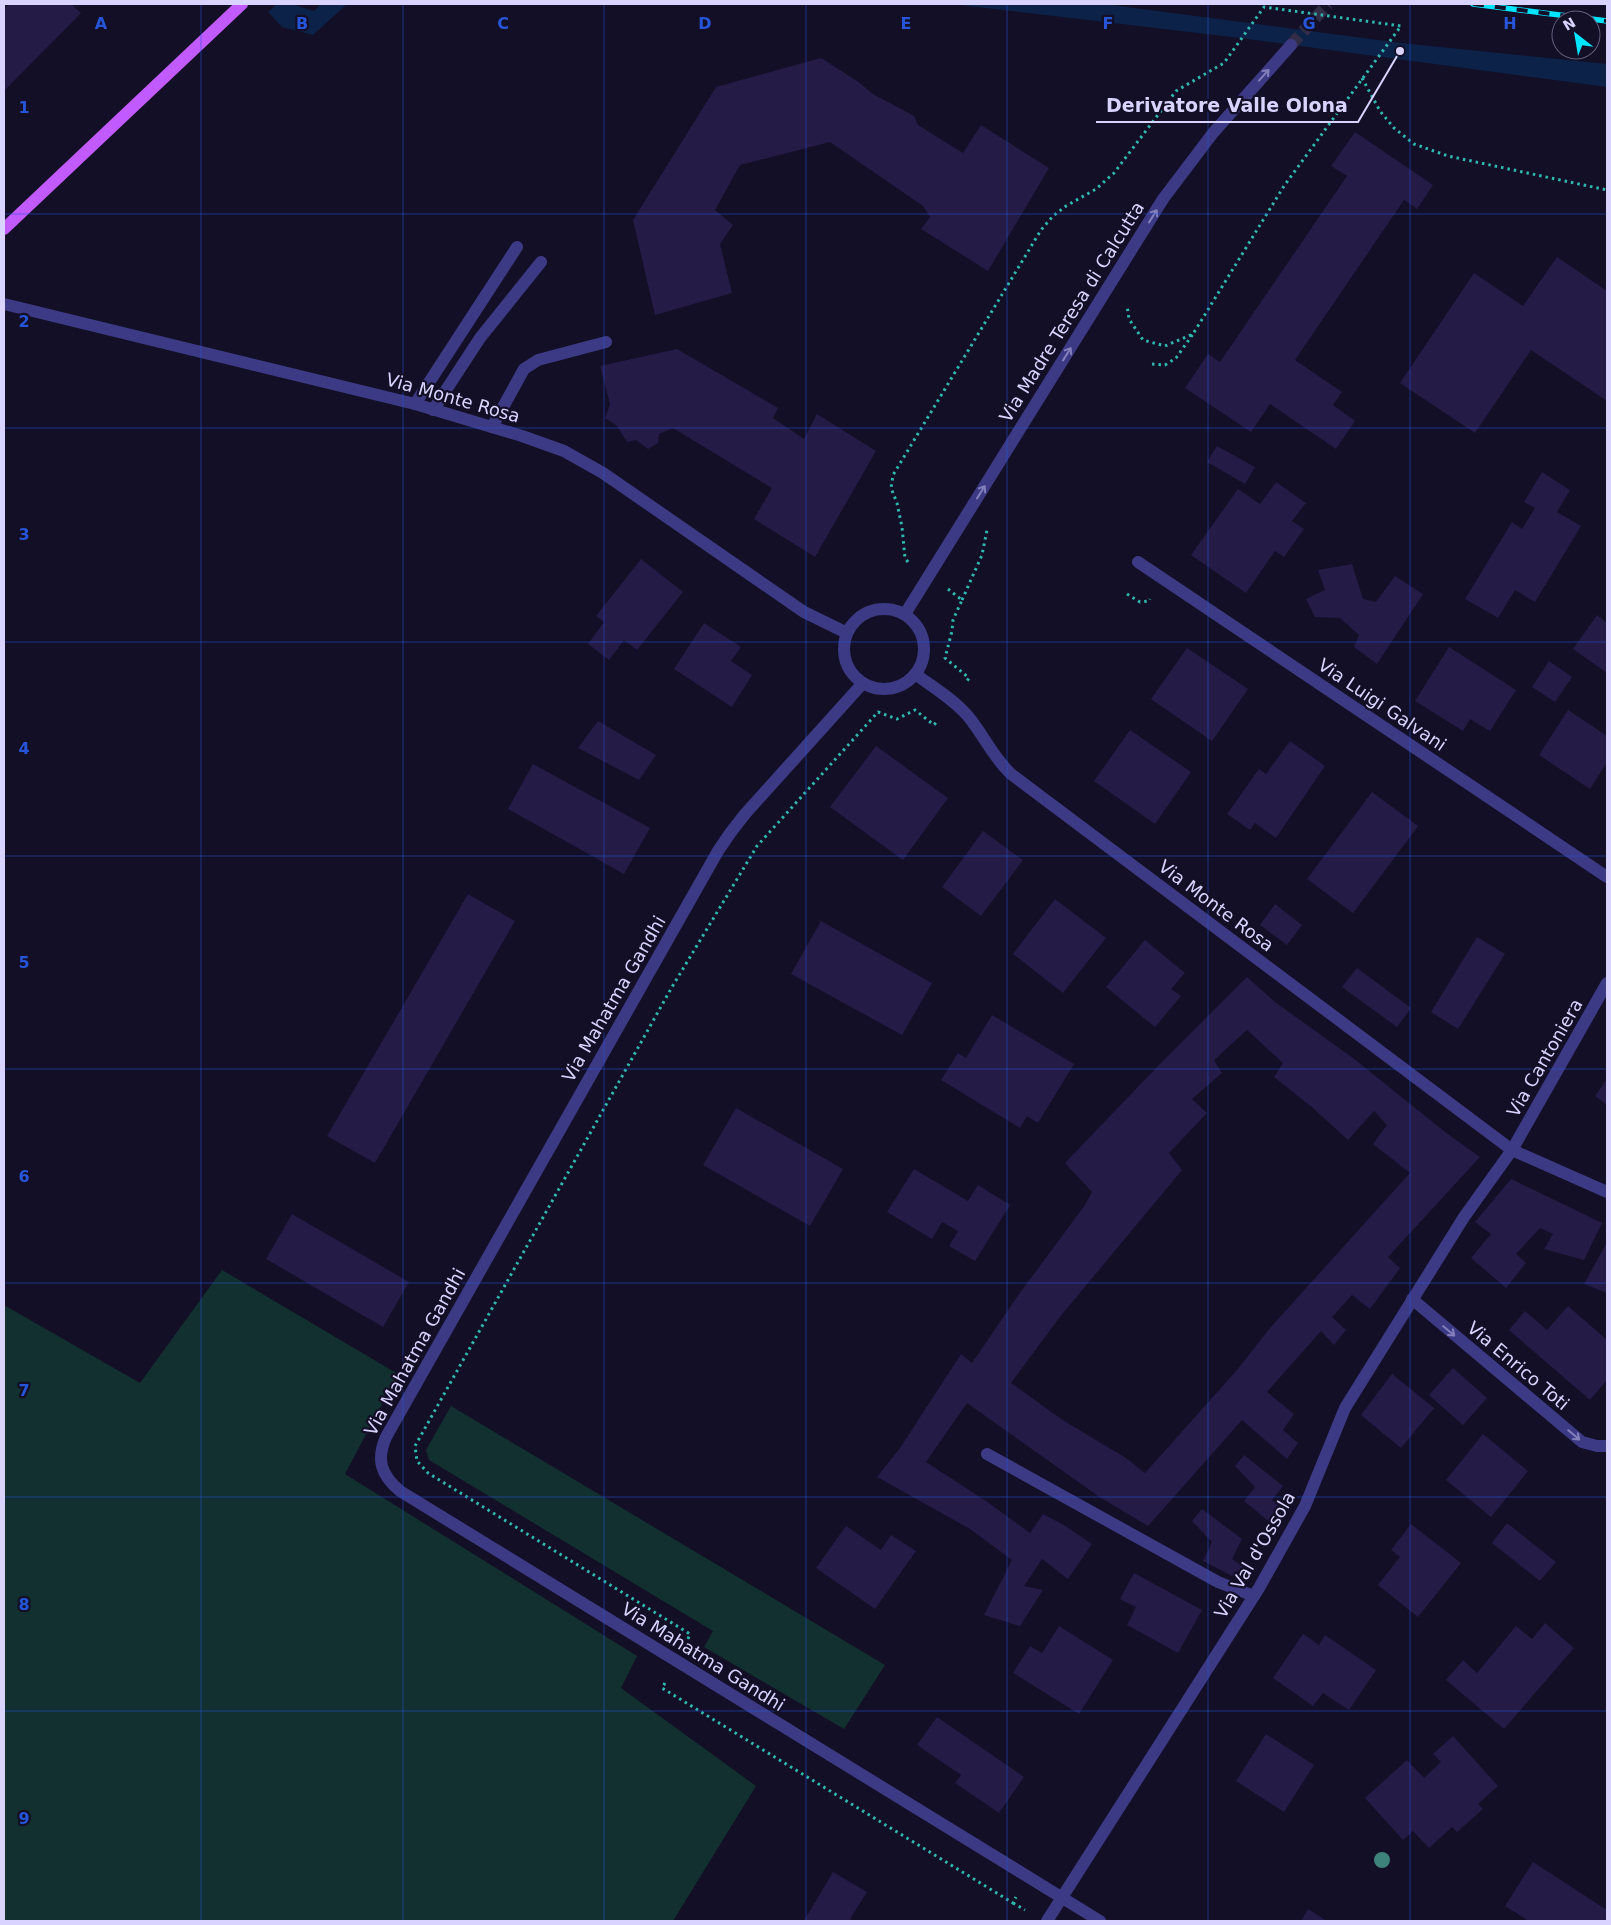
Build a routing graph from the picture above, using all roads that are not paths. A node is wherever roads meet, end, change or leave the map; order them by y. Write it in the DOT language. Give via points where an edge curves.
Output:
graph roads {
  1 [pos="242,4"];
  2 [pos="1291,45"];
  3 [pos="4,228"];
  4 [pos="517,247"];
  5 [pos="541,262"];
  6 [pos="4,304"];
  7 [pos="606,342"];
  8 [pos="414,404"];
  9 [pos="433,410"];
  10 [pos="492,427"];
  11 [pos="1138,562"];
  12 [pos="905,614"];
  13 [pos="846,633"];
  14 [pos="916,674"];
  15 [pos="863,683"];
  16 [pos="1607,877"];
  17 [pos="1607,983"];
  18 [pos="1512,1150"];
  19 [pos="1607,1192"];
  20 [pos="1412,1300"];
  21 [pos="1607,1446"];
  22 [pos="987,1454"];
  23 [pos="1254,1596"];
  24 [pos="1062,1898"];
  25 [pos="1047,1921"];
  26 [pos="1100,1921"];
  1 -- 3 [label="main road"];
  12 -- 2 [label="street, Via Madre Teresa di Calcutta, one-way" via="1162,199 1213,133"];
  4 -- 8 [label="street"];
  5 -- 9 [label="street" via="480,338"];
  6 -- 8 [label="street, Via Monte Rosa"];
  7 -- 10 [label="street" via="538,360 524,369"];
  8 -- 9 [label="street, Via Monte Rosa"];
  9 -- 10 [label="street, Via Monte Rosa"];
  10 -- 13 [label="street, Via Monte Rosa" via="564,451 603,473 804,612"];
  11 -- 16 [label="street, Via Luigi Galvani"];
  12 -- 13 [label="street" via="892,609 865,613"];
  12 -- 14 [label="street" via="922,635 922,662"];
  13 -- 15 [label="street" via="843,644 847,666"];
  14 -- 15 [label="street" via="896,687 885,689"];
  14 -- 18 [label="street, Via Monte Rosa" via="966,714 1011,774"];
  15 -- 24 [label="street, Via Mahatma Gandhi" via="745,814 718,851 386,1437 380,1460 390,1483 400,1492"];
  17 -- 18 [label="street, Via Cantoniera"];
  18 -- 19 [label="street, Via Monte Rosa"];
  18 -- 20 [label="street, Via Val d'Ossola" via="1464,1217"];
  20 -- 21 [label="street, Via Enrico Toti, one-way" via="1582,1442"];
  20 -- 23 [label="street, Via Val d'Ossola" via="1345,1408 1305,1506"];
  22 -- 23 [label="street" via="1218,1582"];
  23 -- 24 [label="street, Via Val d'Ossola"];
  24 -- 25 [label="street, Via Val d'Ossola"];
  24 -- 26 [label="street, Via Mahatma Gandhi"];
}
